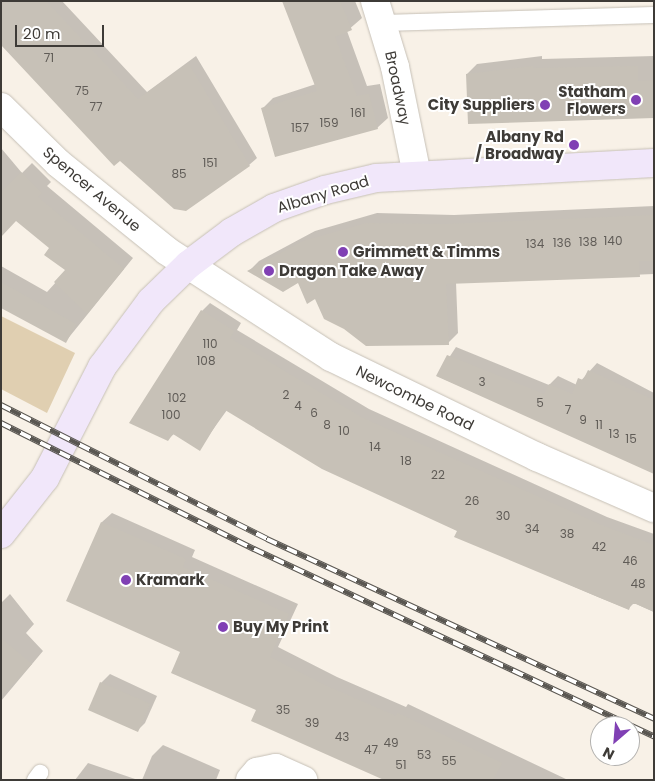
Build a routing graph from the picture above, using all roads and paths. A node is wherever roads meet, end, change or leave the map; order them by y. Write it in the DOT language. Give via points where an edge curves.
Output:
graph roads {
  1 [pos="379,12"];
  2 [pos="654,15"];
  3 [pos="1,107"];
  4 [pos="654,163"];
  5 [pos="417,175"];
  6 [pos="188,265"];
  7 [pos="654,508"];
  8 [pos="1,534"];
  9 [pos="250,780"];
  10 [pos="303,780"];
  1 -- 2 [label="lane"];
  1 -- 5 [label="street, Broadway"];
  3 -- 6 [label="street, Spencer Avenue" via="58,163"];
  4 -- 5 [label="street, Albany Road"];
  5 -- 6 [label="street, Albany Road" via="376,178 325,190 274,208 232,232"];
  6 -- 7 [label="street, Newcombe Road" via="331,357 537,457"];
  6 -- 8 [label="street, Albany Road" via="151,301 124,335 102,367 53,464"];
  9 -- 10 [label="street" via="257,772 276,768"];
}
